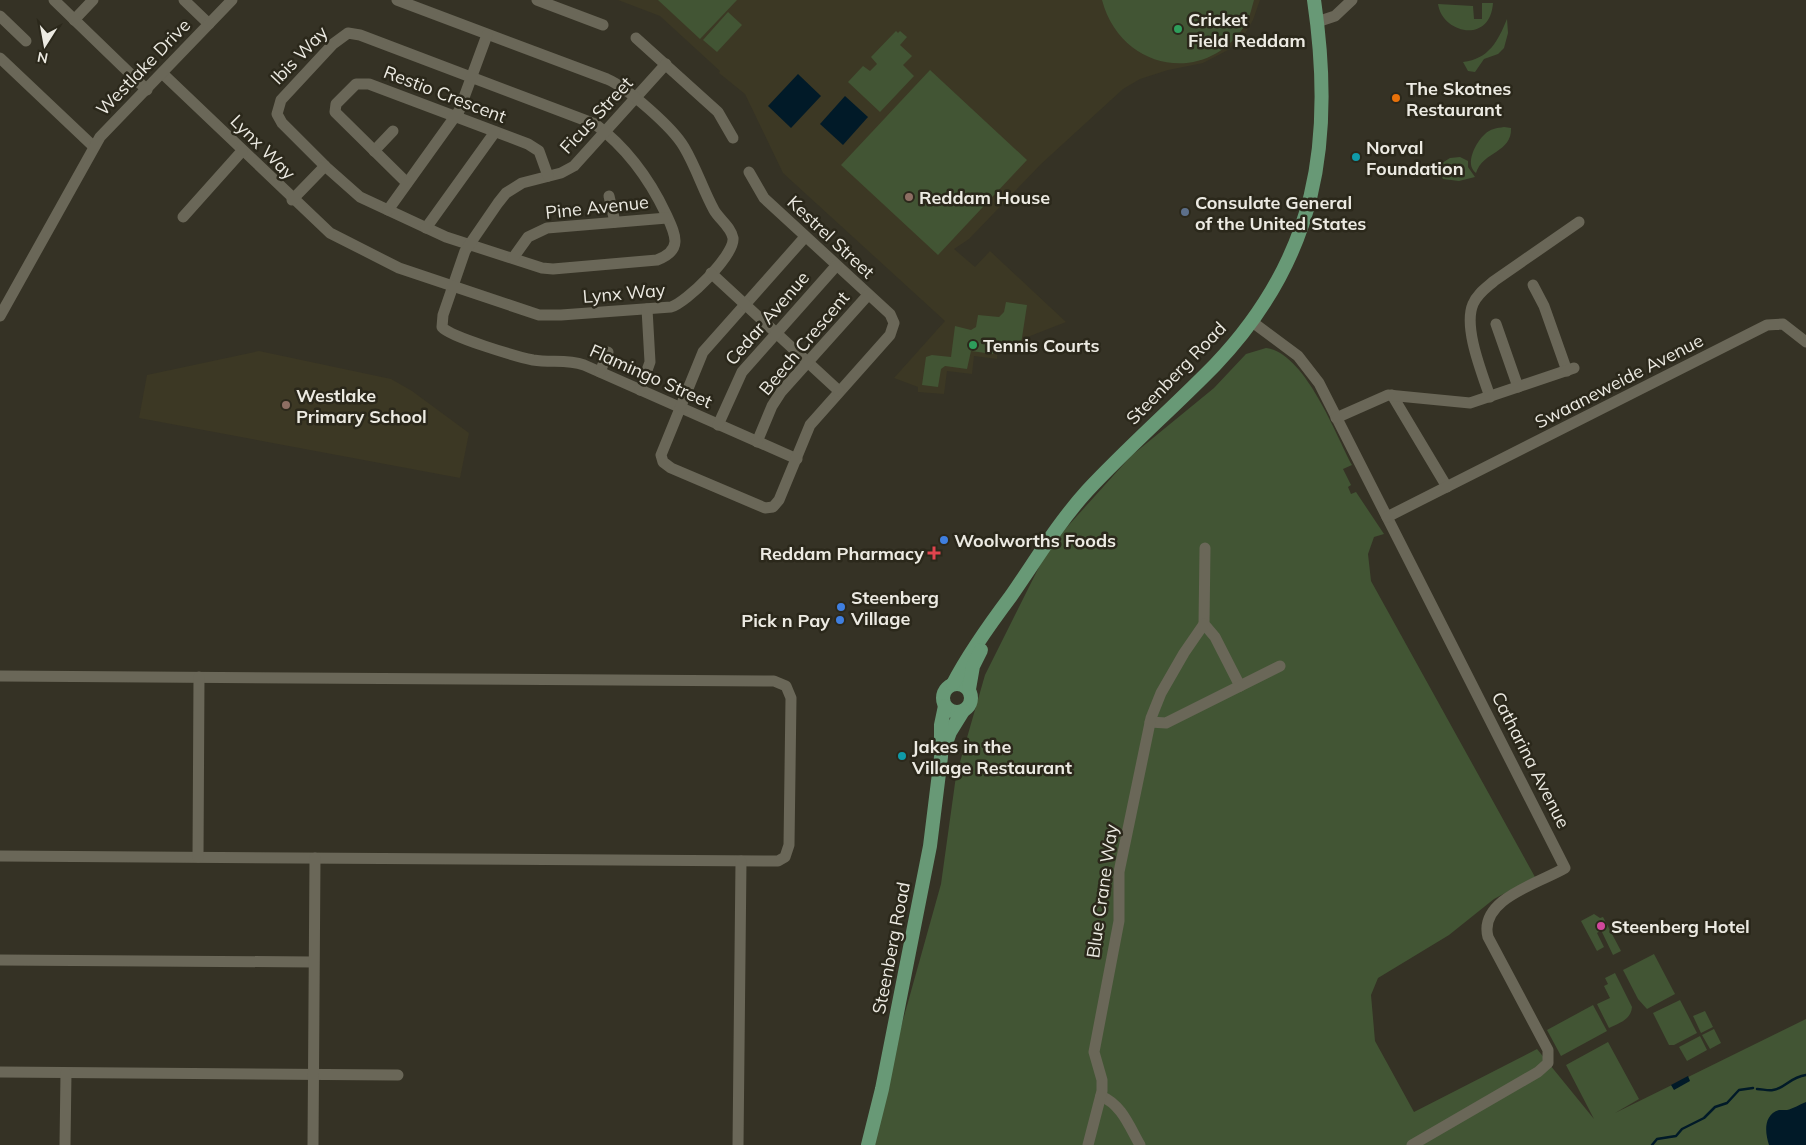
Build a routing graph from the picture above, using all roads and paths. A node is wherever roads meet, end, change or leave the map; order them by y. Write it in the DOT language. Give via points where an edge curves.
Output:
graph roads {
  1 [pos="54,0"];
  2 [pos="92,0"];
  3 [pos="184,0"];
  4 [pos="232,0"];
  5 [pos="397,0"];
  6 [pos="537,0"];
  7 [pos="1314,0"];
  8 [pos="1352,0"];
  9 [pos="0,16"];
  10 [pos="74,20"];
  11 [pos="1317,22"];
  12 [pos="209,24"];
  13 [pos="603,25"];
  14 [pos="487,35"];
  15 [pos="636,38"];
  16 [pos="26,41"];
  17 [pos="0,58"];
  18 [pos="666,64"];
  19 [pos="162,73"];
  20 [pos="472,78"];
  21 [pos="147,90"];
  22 [pos="636,98"];
  23 [pos="455,117"];
  24 [pos="393,131"];
  25 [pos="495,132"];
  26 [pos="606,132"];
  27 [pos="733,138"];
  28 [pos="96,141"];
  29 [pos="374,151"];
  30 [pos="242,152"];
  31 [pos="325,166"];
  32 [pos="749,172"];
  33 [pos="548,176"];
  34 [pos="406,183"];
  35 [pos="608,196"];
  36 [pos="292,200"];
  37 [pos="388,210"];
  38 [pos="183,217"];
  39 [pos="667,218"];
  40 [pos="615,222"];
  41 [pos="1579,222"];
  42 [pos="426,228"];
  43 [pos="805,237"];
  44 [pos="469,244"];
  45 [pos="513,258"];
  46 [pos="836,266"];
  47 [pos="711,273"];
  48 [pos="1533,285"];
  49 [pos="452,287"];
  50 [pos="868,295"];
  51 [pos="745,304"];
  52 [pos="647,309"];
  53 [pos="0,316"];
  54 [pos="1251,321"];
  55 [pos="1496,324"];
  56 [pos="777,333"];
  57 [pos="1806,342"];
  58 [pos="608,352"];
  59 [pos="808,363"];
  60 [pos="600,372"];
  61 [pos="1518,387"];
  62 [pos="640,390"];
  63 [pos="839,391"];
  64 [pos="1392,395"];
  65 [pos="1490,397"];
  66 [pos="679,407"];
  67 [pos="1336,418"];
  68 [pos="718,425"];
  69 [pos="757,442"];
  70 [pos="796,459"];
  71 [pos="1447,487"];
  72 [pos="1387,517"];
  73 [pos="1204,548"];
  74 [pos="1010,596"];
  75 [pos="1204,624"];
  76 [pos="1280,666"];
  77 [pos="0,676"];
  78 [pos="199,677"];
  79 [pos="953,684"];
  80 [pos="1240,686"];
  81 [pos="969,689"];
  82 [pos="945,706"];
  83 [pos="963,711"];
  84 [pos="1150,722"];
  85 [pos="941,757"];
  86 [pos="0,856"];
  87 [pos="198,857"];
  88 [pos="315,858"];
  89 [pos="741,861"];
  90 [pos="0,960"];
  91 [pos="312,962"];
  92 [pos="0,1072"];
  93 [pos="66,1073"];
  94 [pos="313,1075"];
  95 [pos="398,1075"];
  96 [pos="1102,1096"];
  97 [pos="65,1145"];
  98 [pos="313,1145"];
  99 [pos="738,1145"];
  100 [pos="868,1145"];
  101 [pos="1088,1145"];
  102 [pos="1140,1145"];
  103 [pos="1412,1145"];
  1 -- 10 [label="street"];
  2 -- 10 [label="street"];
  3 -- 12 [label="street"];
  4 -- 12 [label="street, Westlake Drive"];
  5 -- 14 [label="street, Lynx Way"];
  6 -- 13 [label="street"];
  7 -- 11 [label="main road, Steenberg Road"];
  8 -- 11 [label="street" via="1335,16"];
  9 -- 16 [label="street"];
  10 -- 21 [label="street"];
  11 -- 54 [label="main road, Steenberg Road" via="1322,111 1314,189 1284,268"];
  12 -- 19 [label="street, Westlake Drive"];
  14 -- 20 [label="street"];
  14 -- 22 [label="street, Lynx Way" via="608,79"];
  15 -- 18 [label="street"];
  17 -- 28 [label="street"];
  18 -- 22 [label="street, Ficus Street"];
  18 -- 27 [label="street" via="718,112"];
  19 -- 21 [label="street, Westlake Drive"];
  19 -- 30 [label="street, Lynx Way"];
  20 -- 23 [label="street"];
  20 -- 26 [label="street, Ibis Way" via="590,121"];
  20 -- 31 [label="street, Ibis Way" via="360,35 343,35 277,107 278,119"];
  21 -- 28 [label="street, Westlake Drive"];
  22 -- 26 [label="street, Ficus Street"];
  22 -- 47 [label="street, Lynx Way" via="682,144 714,210 732,234 730,251"];
  23 -- 25 [label="street, Restio Crescent"];
  23 -- 29 [label="street, Restio Crescent" via="369,84 356,84 339,99 335,112"];
  23 -- 34 [label="street"];
  24 -- 29 [label="street"];
  25 -- 33 [label="street, Restio Crescent" via="535,147"];
  25 -- 42 [label="street"];
  26 -- 33 [label="street, Ficus Street" via="574,166"];
  26 -- 39 [label="street, Ibis Way" via="647,177"];
  28 -- 53 [label="street, Westlake Drive"];
  29 -- 34 [label="street, Restio Crescent"];
  30 -- 36 [label="street, Lynx Way"];
  30 -- 38 [label="street"];
  31 -- 36 [label="street"];
  31 -- 37 [label="street, Ibis Way" via="360,197"];
  32 -- 43 [label="street, Kestrel Street" via="764,198"];
  33 -- 44 [label="street, Ficus Street" via="522,183 506,193"];
  34 -- 37 [label="street"];
  35 -- 40 [label="street"];
  36 -- 49 [label="street, Lynx Way" via="338,238 399,268"];
  37 -- 42 [label="street, Ibis Way"];
  39 -- 40 [label="street, Pine Avenue"];
  39 -- 45 [label="street, Ibis Way" via="676,242 669,254 657,260 553,269"];
  40 -- 45 [label="street, Pine Avenue" via="539,230 528,237"];
  41 -- 65 [label="street" via="1494,281 1473,304 1470,325"];
  42 -- 44 [label="street, Ibis Way"];
  43 -- 46 [label="street, Kestrel Street"];
  43 -- 51 [label="street"];
  44 -- 45 [label="street, Ibis Way"];
  44 -- 49 [label="street, Ficus Street"];
  46 -- 50 [label="street, Kestrel Street"];
  46 -- 56 [label="street, Cedar Avenue"];
  47 -- 51 [label="street"];
  47 -- 52 [label="street, Lynx Way" via="682,303"];
  48 -- 61 [label="street" via="1570,370"];
  49 -- 52 [label="street, Lynx Way" via="539,315"];
  49 -- 60 [label="street, Flamingo Street" via="441,322 448,333 518,356 567,361"];
  50 -- 59 [label="street, Beech Crescent"];
  50 -- 63 [label="street, Kestrel Street" via="890,314 894,322 890,335"];
  51 -- 56 [label="street"];
  51 -- 66 [label="street" via="703,352"];
  52 -- 62 [label="street" via="650,362"];
  54 -- 67 [label="street, Catharina Avenue" via="1306,364"];
  54 -- 74 [label="main road, Steenberg Road" via="1216,364 1087,491"];
  55 -- 61 [label="street"];
  56 -- 59 [label="street"];
  56 -- 68 [label="street, Cedar Avenue" via="738,378"];
  57 -- 71 [label="street, Swaaneweide Avenue" via="1783,324 1767,325"];
  58 -- 60 [label="street"];
  59 -- 63 [label="street"];
  59 -- 69 [label="street, Beech Crescent" via="776,400"];
  60 -- 62 [label="street, Flamingo Street"];
  61 -- 65 [label="street"];
  62 -- 66 [label="street, Flamingo Street"];
  63 -- 70 [label="street" via="810,426"];
  64 -- 65 [label="street" via="1463,403"];
  64 -- 67 [label="street"];
  64 -- 71 [label="street"];
  66 -- 68 [label="street, Flamingo Street"];
  66 -- 70 [label="street" via="662,450 664,462 765,508 773,507 779,500"];
  67 -- 72 [label="street, Catharina Avenue"];
  68 -- 69 [label="street, Flamingo Street"];
  69 -- 70 [label="street, Flamingo Street"];
  71 -- 72 [label="street, Swaaneweide Avenue"];
  72 -- 103 [label="street, Catharina Avenue" via="1565,868 1498,903 1486,925 1488,937 1548,1050 1548,1063 1538,1072"];
  73 -- 75 [label="street"];
  74 -- 79 [label="main road, Steenberg Road" via="959,669"];
  74 -- 81 [label="main road, Steenberg Road" via="976,659"];
  75 -- 80 [label="street"];
  75 -- 84 [label="street, Blue Crane Way" via="1161,693"];
  76 -- 80 [label="street"];
  77 -- 78 [label="street"];
  78 -- 87 [label="street"];
  78 -- 89 [label="street" via="781,683 789,690 791,698 788,851 785,858 778,861"];
  79 -- 81 [label="main road" via="962,684"];
  79 -- 82 [label="main road" via="943,693"];
  80 -- 84 [label="street" via="1166,723"];
  81 -- 83 [label="main road" via="971,701"];
  82 -- 83 [label="main road" via="955,712"];
  82 -- 85 [label="main road, Steenberg Road" via="941,725"];
  83 -- 85 [label="main road, Steenberg Road" via="950,732"];
  84 -- 96 [label="street, Blue Crane Way" via="1120,861 1119,921 1094,1045"];
  85 -- 100 [label="main road, Steenberg Road" via="930,846"];
  86 -- 87 [label="street"];
  87 -- 88 [label="street"];
  88 -- 89 [label="street"];
  88 -- 91 [label="street"];
  89 -- 99 [label="street"];
  90 -- 91 [label="street"];
  91 -- 94 [label="street"];
  92 -- 93 [label="street"];
  93 -- 94 [label="street"];
  93 -- 97 [label="street"];
  94 -- 95 [label="street"];
  94 -- 98 [label="street"];
  96 -- 101 [label="street, Blue Crane Way"];
  96 -- 102 [label="street" via="1119,1107"];
}
